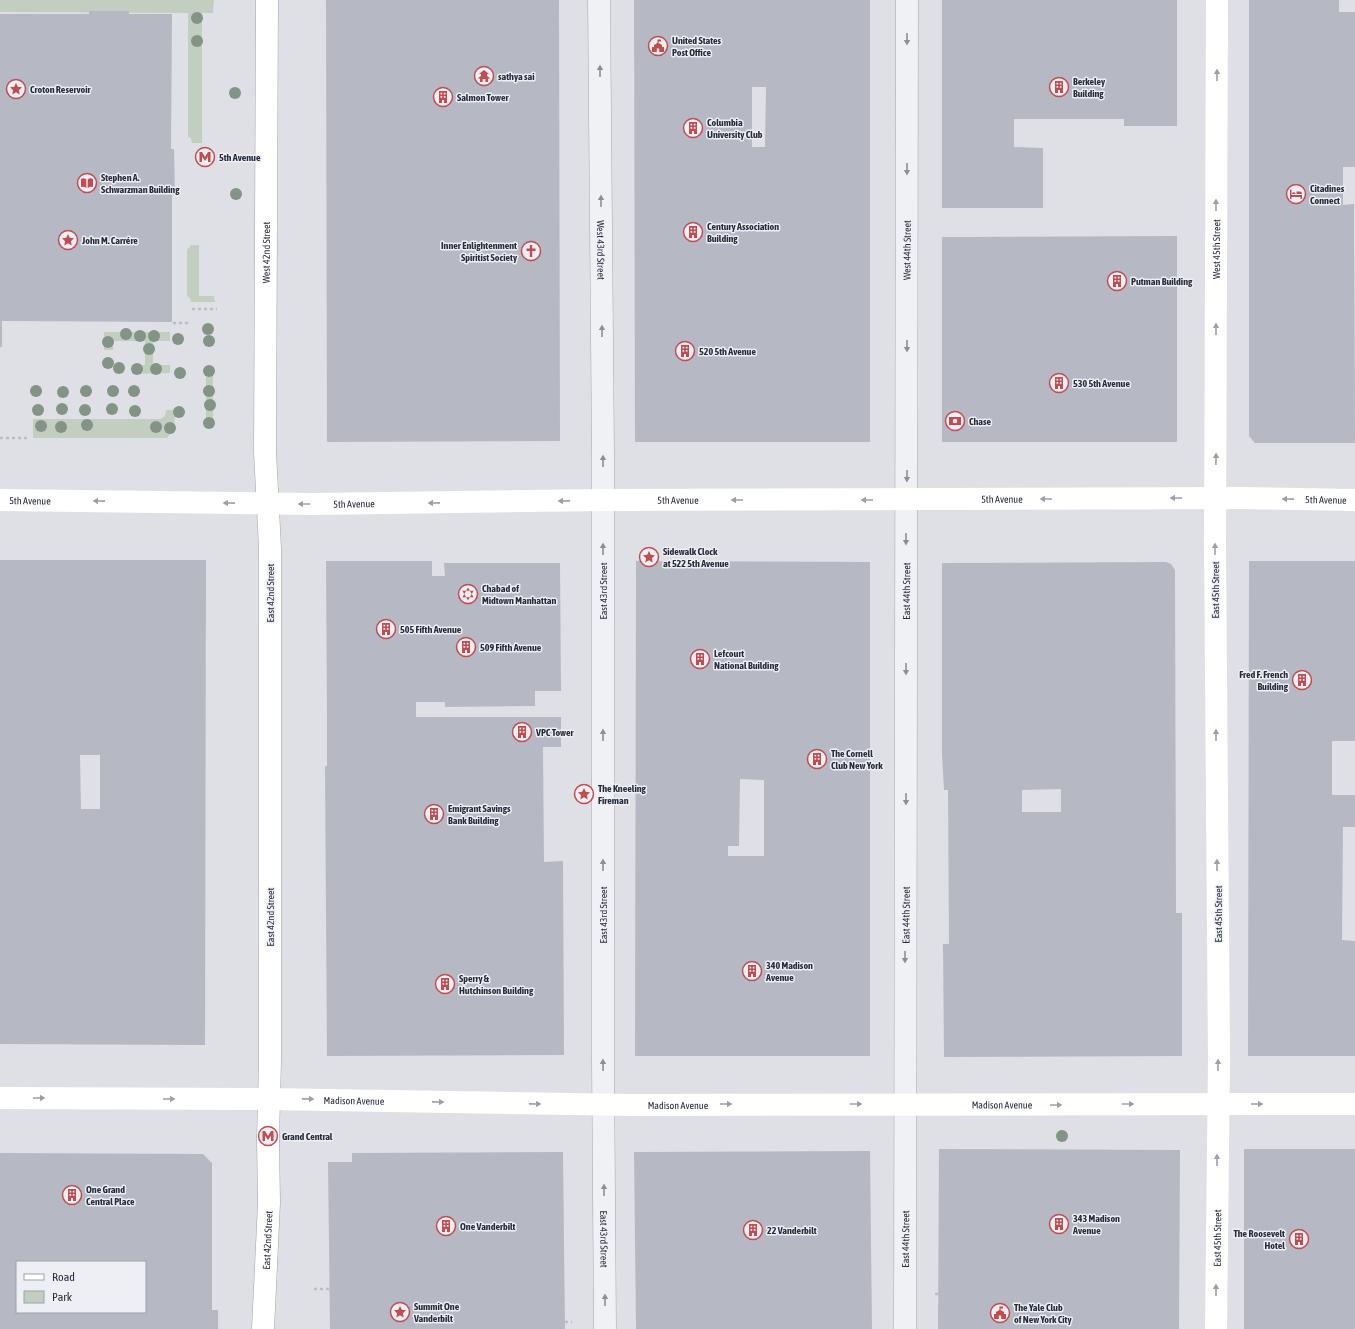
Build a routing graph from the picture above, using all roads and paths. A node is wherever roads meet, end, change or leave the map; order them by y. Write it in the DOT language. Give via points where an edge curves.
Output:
graph roads {
  1 [pos="266,0"];
  2 [pos="599,0"];
  3 [pos="907,0"];
  4 [pos="1217,0"];
  5 [pos="192,309"];
  6 [pos="217,309"];
  7 [pos="174,323"];
  8 [pos="190,323"];
  9 [pos="0,438"];
  10 [pos="30,438"];
  11 [pos="1215,498"];
  12 [pos="0,500"];
  13 [pos="603,500"];
  14 [pos="906,500"];
  15 [pos="1355,500"];
  16 [pos="268,504"];
  17 [pos="0,1098"];
  18 [pos="269,1099"];
  19 [pos="604,1104"];
  20 [pos="905,1104"];
  21 [pos="1218,1104"];
  22 [pos="1355,1104"];
  23 [pos="314,1289"];
  24 [pos="330,1289"];
  25 [pos="935,1294"];
  26 [pos="940,1294"];
  27 [pos="565,1322"];
  28 [pos="572,1322"];
  29 [pos="263,1329"];
  30 [pos="605,1329"];
  31 [pos="905,1329"];
  32 [pos="1216,1329"];
  1 -- 16 [label="main road, West 42nd Street" via="265,452"];
  13 -- 2 [label="street, West 43rd Street, one-way"];
  3 -- 14 [label="street, West 44th Street, one-way"];
  11 -- 4 [label="main road, West 45th Street, one-way"];
  5 -- 6 [label="path"];
  7 -- 8 [label="path"];
  9 -- 10 [label="path"];
  11 -- 14 [label="main road, 5th Avenue, one-way"];
  15 -- 11 [label="main road, 5th Avenue, one-way"];
  21 -- 11 [label="main road, East 45th Street, one-way"];
  16 -- 12 [label="main road, 5th Avenue, one-way"];
  14 -- 13 [label="main road, 5th Avenue, one-way"];
  13 -- 16 [label="main road, 5th Avenue, one-way"];
  19 -- 13 [label="street, East 43rd Street, one-way"];
  14 -- 20 [label="street, East 44th Street, one-way"];
  16 -- 18 [label="main road, East 42nd Street"];
  17 -- 18 [label="main road, Madison Avenue, one-way"];
  18 -- 19 [label="main road, Madison Avenue, one-way"];
  18 -- 29 [label="main road, East 42nd Street" via="269,1203"];
  19 -- 20 [label="main road, Madison Avenue, one-way"];
  30 -- 19 [label="street, East 43rd Street, one-way"];
  20 -- 21 [label="main road, Madison Avenue, one-way"];
  20 -- 31 [label="street, East 44th Street"];
  21 -- 22 [label="main road, Madison Avenue, one-way"];
  32 -- 21 [label="main road, East 45th Street, one-way"];
  23 -- 24 [label="path"];
  25 -- 26 [label="path"];
  27 -- 28 [label="path"];
}
